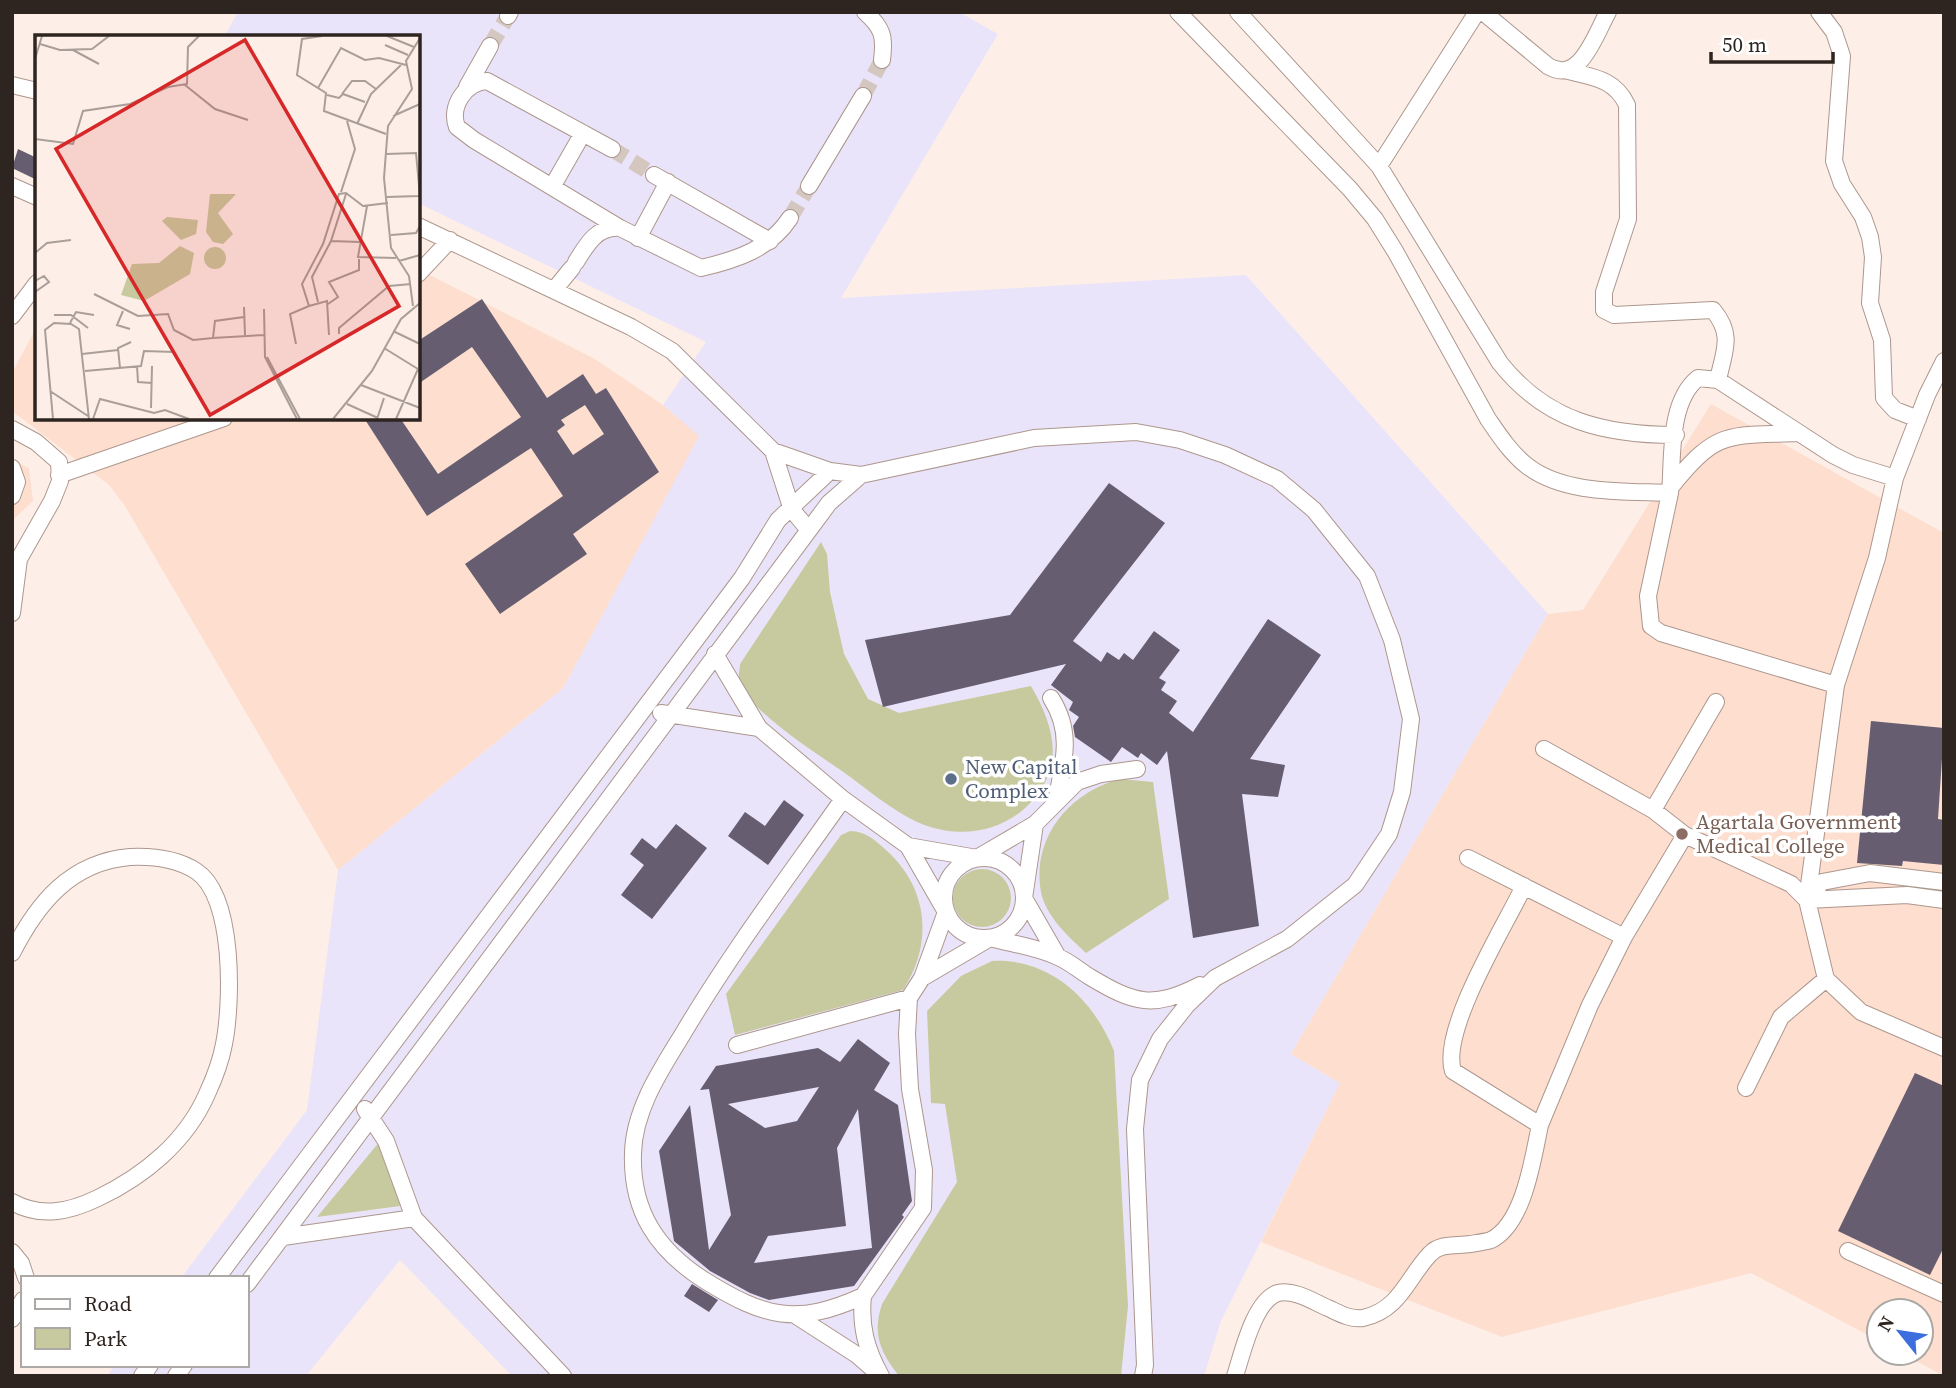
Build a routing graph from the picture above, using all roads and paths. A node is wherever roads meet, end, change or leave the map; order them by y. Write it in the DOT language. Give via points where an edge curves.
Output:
graph roads {
  1 [pos="865,12"];
  2 [pos="1178,12"];
  3 [pos="1238,12"];
  4 [pos="1477,12"];
  5 [pos="1483,12"];
  6 [pos="1608,12"];
  7 [pos="1819,12"];
  8 [pos="490,46"];
  9 [pos="882,60"];
  10 [pos="1568,71"];
  11 [pos="12,85"];
  12 [pos="467,87"];
  13 [pos="35,91"];
  14 [pos="863,96"];
  15 [pos="583,133"];
  16 [pos="612,149"];
  17 [pos="1379,166"];
  18 [pos="12,186"];
  19 [pos="809,186"];
  20 [pos="552,187"];
  21 [pos="35,196"];
  22 [pos="790,218"];
  23 [pos="420,227"];
  24 [pos="620,228"];
  25 [pos="638,238"];
  26 [pos="450,240"];
  27 [pos="770,241"];
  28 [pos="420,272"];
  29 [pos="35,286"];
  30 [pos="554,290"];
  31 [pos="12,316"];
  32 [pos="1944,361"];
  33 [pos="1718,380"];
  34 [pos="1917,419"];
  35 [pos="218,420"];
  36 [pos="12,429"];
  37 [pos="1797,433"];
  38 [pos="1676,435"];
  39 [pos="773,451"];
  40 [pos="12,468"];
  41 [pos="830,471"];
  42 [pos="60,475"];
  43 [pos="861,475"];
  44 [pos="1895,478"];
  45 [pos="1670,491"];
  46 [pos="12,496"];
  47 [pos="792,510"];
  48 [pos="809,530"];
  49 [pos="12,614"];
  50 [pos="715,654"];
  51 [pos="1836,685"];
  52 [pos="1051,698"];
  53 [pos="1716,702"];
  54 [pos="645,708"];
  55 [pos="670,716"];
  56 [pos="759,729"];
  57 [pos="1544,750"];
  58 [pos="1136,769"];
  59 [pos="843,799"];
  60 [pos="1056,800"];
  61 [pos="1653,810"];
  62 [pos="1035,824"];
  63 [pos="1685,835"];
  64 [pos="908,846"];
  65 [pos="977,858"];
  66 [pos="1468,858"];
  67 [pos="1944,883"];
  68 [pos="1524,886"];
  69 [pos="1024,898"];
  70 [pos="1807,900"];
  71 [pos="1944,900"];
  72 [pos="946,912"];
  73 [pos="1624,937"];
  74 [pos="990,938"];
  75 [pos="12,953"];
  76 [pos="1058,957"];
  77 [pos="922,978"];
  78 [pos="1215,978"];
  79 [pos="1826,979"];
  80 [pos="909,999"];
  81 [pos="737,1045"];
  82 [pos="1944,1048"];
  83 [pos="1746,1088"];
  84 [pos="355,1097"];
  85 [pos="370,1115"];
  86 [pos="1540,1125"];
  87 [pos="12,1202"];
  88 [pos="414,1218"];
  89 [pos="282,1237"];
  90 [pos="1848,1251"];
  91 [pos="12,1252"];
  92 [pos="25,1276"];
  93 [pos="219,1276"];
  94 [pos="248,1283"];
  95 [pos="1944,1294"];
  96 [pos="863,1296"];
  97 [pos="21,1303"];
  98 [pos="795,1315"];
  99 [pos="12,1319"];
  100 [pos="881,1375"];
  101 [pos="563,1376"];
  102 [pos="1143,1376"];
  103 [pos="1235,1376"];
  1 -- 9 [label="street" via="885,37"];
  2 -- 45 [label="street" via="1375,219 1508,449 1527,467 1549,478 1611,490"];
  3 -- 17 [label="street"];
  4 -- 17 [label="street"];
  5 -- 10 [label="street" via="1548,66"];
  6 -- 10 [label="street" via="1578,66"];
  7 -- 34 [label="street" via="1834,32 1842,56 1834,161 1870,237 1870,303 1882,340 1884,398 1895,410"];
  8 -- 12 [label="street"];
  10 -- 33 [label="street" via="1608,81 1627,105 1628,219 1604,292 1604,310 1614,314 1713,310 1726,325"];
  11 -- 13 [label="street"];
  12 -- 15 [label="street" via="487,81"];
  12 -- 20 [label="street" via="454,114 457,127"];
  14 -- 19 [label="street"];
  15 -- 16 [label="street"];
  15 -- 20 [label="street"];
  17 -- 38 [label="street" via="1518,385 1539,402 1593,426 1628,435"];
  18 -- 21 [label="street"];
  20 -- 24 [label="street"];
  22 -- 27 [label="street"];
  23 -- 26 [label="street"];
  24 -- 25 [label="street"];
  24 -- 30 [label="street" via="600,232"];
  25 -- 27 [label="street" via="701,268 737,258"];
  25 -- 27 [label="street" via="661,178"];
  26 -- 28 [label="street"];
  26 -- 30 [label="street"];
  29 -- 31 [label="street"];
  30 -- 39 [label="street" via="671,351"];
  32 -- 34 [label="street"];
  33 -- 37 [label="street"];
  33 -- 38 [label="street" via="1698,379 1691,384 1683,395"];
  34 -- 44 [label="street"];
  35 -- 42 [label="street"];
  36 -- 42 [label="street" via="59,462"];
  37 -- 44 [label="street" via="1853,465"];
  37 -- 45 [label="street" via="1735,434 1721,439 1688,465"];
  38 -- 45 [label="street"];
  39 -- 41 [label="street"];
  39 -- 47 [label="street"];
  40 -- 46 [label="street" via="17,482"];
  41 -- 43 [label="street"];
  41 -- 47 [label="street"];
  42 -- 49 [label="street" via="52,501 19,559"];
  43 -- 48 [label="street" via="829,503"];
  43 -- 78 [label="street" via="1034,438 1136,432 1180,440 1277,479 1314,510 1367,576 1392,640 1411,719 1402,792 1389,834 1355,885 1287,939"];
  44 -- 51 [label="street" via="1877,558"];
  45 -- 51 [label="street" via="1648,596 1651,626 1661,633"];
  47 -- 48 [label="street"];
  47 -- 54 [label="street" via="778,520 742,578"];
  48 -- 50 [label="street"];
  50 -- 55 [label="street"];
  50 -- 56 [label="street"];
  51 -- 70 [label="street"];
  52 -- 60 [label="street" via="1062,715 1068,748"];
  53 -- 61 [label="street"];
  54 -- 55 [label="street"];
  54 -- 84 [label="street"];
  55 -- 56 [label="street"];
  55 -- 85 [label="street"];
  56 -- 59 [label="street"];
  57 -- 61 [label="street"];
  58 -- 60 [label="street" via="1077,782"];
  59 -- 64 [label="street"];
  59 -- 98 [label="street" via="715,979 669,1056 640,1113 633,1154 643,1212 676,1262 738,1301"];
  60 -- 62 [label="street"];
  61 -- 63 [label="street"];
  62 -- 65 [label="street"];
  62 -- 69 [label="street"];
  63 -- 70 [label="street" via="1791,884"];
  63 -- 73 [label="street"];
  64 -- 65 [label="street"];
  64 -- 72 [label="street"];
  65 -- 69 [label="street" via="1004,863 1015,872"];
  65 -- 72 [label="street" via="953,872 943,898"];
  66 -- 68 [label="street"];
  67 -- 70 [label="street" via="1870,873 1822,882"];
  68 -- 73 [label="street"];
  68 -- 86 [label="street" via="1465,1004 1452,1039 1450,1061 1453,1071"];
  69 -- 74 [label="street" via="1015,924"];
  69 -- 76 [label="street"];
  70 -- 71 [label="street" via="1907,895"];
  70 -- 79 [label="street"];
  72 -- 74 [label="street" via="964,933"];
  72 -- 77 [label="street"];
  73 -- 86 [label="street"];
  74 -- 76 [label="street"];
  74 -- 77 [label="street"];
  75 -- 87 [label="street" via="43,901 71,878 102,863 148,856 197,872 209,885 219,908 229,979 224,1044 206,1095 161,1158 123,1186 58,1212 38,1212"];
  76 -- 78 [label="street" via="1141,1001 1175,998"];
  77 -- 80 [label="street"];
  78 -- 102 [label="street" via="1160,1039 1140,1080 1136,1129"];
  79 -- 82 [label="street" via="1861,1012"];
  79 -- 83 [label="street" via="1781,1017"];
  80 -- 81 [label="street"];
  80 -- 96 [label="street" via="908,1048 924,1170 923,1208"];
  84 -- 85 [label="street"];
  84 -- 93 [label="street"];
  85 -- 88 [label="street" via="386,1141"];
  85 -- 89 [label="street"];
  86 -- 103 [label="street" via="1523,1196 1506,1227 1491,1240 1443,1246 1432,1252 1393,1305 1359,1319 1294,1294 1278,1293 1266,1301 1251,1325"];
  88 -- 89 [label="street"];
  88 -- 101 [label="street"];
  89 -- 94 [label="street"];
  90 -- 95 [label="street"];
  91 -- 92 [label="street"];
  96 -- 98 [label="street" via="831,1310"];
  96 -- 100 [label="street" via="864,1339"];
  97 -- 99 [label="street"];
  98 -- 100 [label="street"];
}
